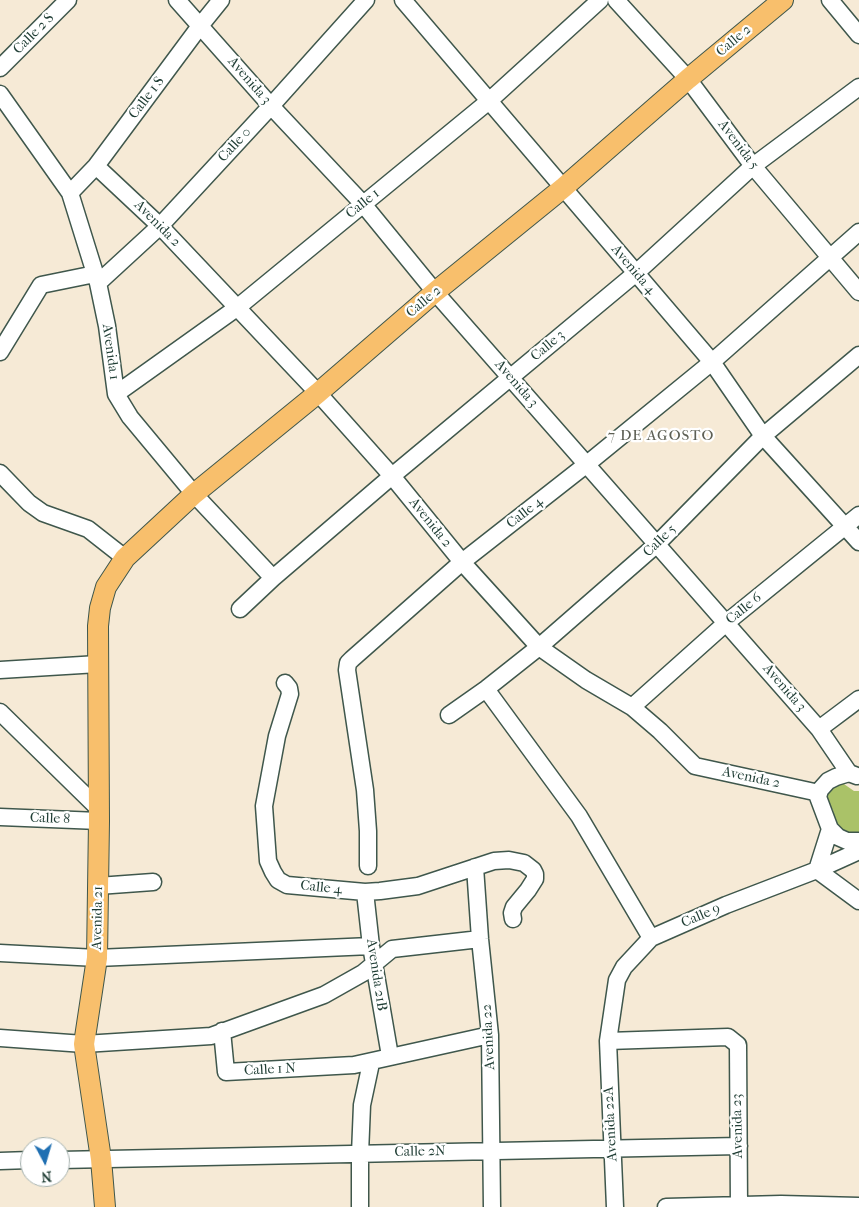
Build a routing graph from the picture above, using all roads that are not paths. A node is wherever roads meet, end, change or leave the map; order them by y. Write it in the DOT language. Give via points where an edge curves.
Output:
graph roads {
  1 [pos="68,0"];
  2 [pos="178,0"];
  3 [pos="221,0"];
  4 [pos="366,0"];
  5 [pos="403,0"];
  6 [pos="600,0"];
  7 [pos="616,0"];
  8 [pos="783,0"];
  9 [pos="830,0"];
  10 [pos="200,26"];
  11 [pos="859,35"];
  12 [pos="0,68"];
  13 [pos="688,79"];
  14 [pos="859,87"];
  15 [pos="0,94"];
  16 [pos="489,101"];
  17 [pos="271,106"];
  18 [pos="96,166"];
  19 [pos="753,166"];
  20 [pos="563,188"];
  21 [pos="70,193"];
  22 [pos="363,204"];
  23 [pos="160,226"];
  24 [pos="859,232"];
  25 [pos="829,257"];
  26 [pos="636,274"];
  27 [pos="96,278"];
  28 [pos="435,292"];
  29 [pos="859,292"];
  30 [pos="238,307"];
  31 [pos="0,352"];
  32 [pos="859,355"];
  33 [pos="712,362"];
  34 [pos="510,378"];
  35 [pos="318,393"];
  36 [pos="116,394"];
  37 [pos="763,436"];
  38 [pos="586,464"];
  39 [pos="0,473"];
  40 [pos="392,476"];
  41 [pos="194,494"];
  42 [pos="859,515"];
  43 [pos="846,527"];
  44 [pos="859,542"];
  45 [pos="658,544"];
  46 [pos="125,558"];
  47 [pos="462,562"];
  48 [pos="273,578"];
  49 [pos="240,609"];
  50 [pos="726,623"];
  51 [pos="98,626"];
  52 [pos="539,647"];
  53 [pos="98,664"];
  54 [pos="0,670"];
  55 [pos="285,683"];
  56 [pos="486,689"];
  57 [pos="859,699"];
  58 [pos="632,707"];
  59 [pos="0,712"];
  60 [pos="449,714"];
  61 [pos="819,730"];
  62 [pos="854,776"];
  63 [pos="819,793"];
  64 [pos="99,815"];
  65 [pos="0,817"];
  66 [pos="830,830"];
  67 [pos="856,845"];
  68 [pos="859,861"];
  69 [pos="368,866"];
  70 [pos="475,867"];
  71 [pos="817,870"];
  72 [pos="153,882"];
  73 [pos="98,886"];
  74 [pos="843,890"];
  75 [pos="365,892"];
  76 [pos="859,901"];
  77 [pos="512,919"];
  78 [pos="651,938"];
  79 [pos="480,939"];
  80 [pos="0,953"];
  81 [pos="373,954"];
  82 [pos="97,958"];
  83 [pos="222,1032"];
  84 [pos="490,1035"];
  85 [pos="0,1038"];
  86 [pos="608,1041"];
  87 [pos="84,1044"];
  88 [pos="390,1056"];
  89 [pos="371,1063"];
  90 [pos="738,1146"];
  91 [pos="612,1148"];
  92 [pos="492,1151"];
  93 [pos="360,1154"];
  94 [pos="101,1159"];
  95 [pos="20,1160"];
  96 [pos="70,1160"];
  97 [pos="0,1161"];
  98 [pos="739,1206"];
  99 [pos="859,1206"];
  100 [pos="105,1207"];
  101 [pos="360,1207"];
  102 [pos="492,1207"];
  103 [pos="615,1207"];
  104 [pos="666,1207"];
  1 -- 12 [label="street, Calle 2 S"];
  2 -- 10 [label="street, Avenida 3"];
  3 -- 10 [label="street, Calle 1 S"];
  4 -- 17 [label="street, Calle 0"];
  5 -- 16 [label="street, Avenida 4"];
  6 -- 16 [label="street, Calle 1"];
  7 -- 13 [label="street, Avenida 5"];
  8 -- 13 [label="main road, Calle 2"];
  9 -- 11 [label="street"];
  10 -- 17 [label="street, Avenida 3"];
  10 -- 18 [label="street, Calle 1 S"];
  13 -- 19 [label="street, Avenida 5"];
  13 -- 20 [label="main road, Calle 2"];
  14 -- 19 [label="street, Calle 3"];
  15 -- 21 [label="street, Avenida 1"];
  16 -- 20 [label="street, Avenida 4"];
  16 -- 22 [label="street, Calle 1"];
  17 -- 22 [label="street, Avenida 3"];
  17 -- 23 [label="street, Calle 0"];
  18 -- 21 [label="street, Calle 1 S"];
  18 -- 23 [label="street, Avenida 2"];
  19 -- 25 [label="street, Avenida 5"];
  19 -- 26 [label="street, Calle 3"];
  20 -- 26 [label="street, Avenida 4"];
  20 -- 28 [label="main road, Calle 2"];
  21 -- 27 [label="street, Avenida 1"];
  22 -- 28 [label="street, Avenida 3"];
  22 -- 30 [label="street, Calle 1"];
  23 -- 27 [label="street, Calle 0"];
  23 -- 30 [label="street, Avenida 2"];
  24 -- 25 [label="street, Calle 4"];
  25 -- 29 [label="street, Avenida 5"];
  25 -- 33 [label="street, Calle 4"];
  26 -- 33 [label="street, Avenida 4"];
  26 -- 34 [label="street, Calle 3"];
  27 -- 31 [label="street" via="41,285"];
  27 -- 36 [label="street, Avenida 1" via="107,326"];
  28 -- 34 [label="street, Avenida 3"];
  28 -- 35 [label="main road, Calle 2"];
  30 -- 35 [label="street, Avenida 2"];
  30 -- 36 [label="street, Calle 1"];
  32 -- 37 [label="street, Calle 5"];
  33 -- 37 [label="street, Avenida 4"];
  33 -- 38 [label="street, Calle 4"];
  34 -- 38 [label="street, Avenida 3"];
  34 -- 40 [label="street, Calle 3"];
  35 -- 40 [label="street, Avenida 2"];
  35 -- 41 [label="main road, Calle 2"];
  36 -- 41 [label="street, Avenida 1" via="130,418"];
  37 -- 43 [label="street, Avenida 4"];
  37 -- 45 [label="street, Calle 5"];
  38 -- 45 [label="street, Avenida 3"];
  38 -- 47 [label="street, Calle 4"];
  39 -- 46 [label="street" via="43,513 88,529"];
  40 -- 47 [label="street, Avenida 2"];
  40 -- 48 [label="street, Calle 3"];
  41 -- 46 [label="main road, Calle 2"];
  41 -- 48 [label="street, Avenida 1"];
  42 -- 43 [label="street, Calle 6"];
  43 -- 44 [label="street, Avenida 4"];
  43 -- 50 [label="street, Calle 6"];
  45 -- 50 [label="street, Avenida 3"];
  45 -- 52 [label="street, Calle 5"];
  46 -- 51 [label="main road, Calle 2" via="106,587"];
  47 -- 52 [label="street, Avenida 2"];
  47 -- 69 [label="street, Calle 4" via="348,664 365,790"];
  48 -- 49 [label="street, Calle 3"];
  50 -- 58 [label="street, Calle 6"];
  50 -- 61 [label="street, Avenida 3"];
  51 -- 53 [label="main road, Avenida 21"];
  52 -- 56 [label="street, Calle 5"];
  52 -- 58 [label="street, Avenida 2"];
  53 -- 54 [label="street"];
  53 -- 64 [label="main road, Avenida 21"];
  55 -- 75 [label="street, Calle 4" via="290,694 277,736 264,806 270,867 278,880 287,885"];
  56 -- 60 [label="street, Calle 5"];
  56 -- 78 [label="street" via="579,816"];
  57 -- 61 [label="street"];
  58 -- 63 [label="street, Avenida 2" via="695,766"];
  59 -- 64 [label="street"];
  61 -- 62 [label="street, Avenida 3"];
  62 -- 63 [label="street" via="836,777 828,781"];
  63 -- 66 [label="street"];
  64 -- 65 [label="street, Calle 8"];
  64 -- 73 [label="main road, Avenida 21"];
  66 -- 67 [label="street"];
  66 -- 71 [label="street"];
  67 -- 71 [label="street, Calle 9"];
  68 -- 74 [label="street" via="842,872 840,883"];
  70 -- 75 [label="street, Calle 4" via="418,886"];
  70 -- 77 [label="street, Calle 4" via="509,860 533,870 535,879 514,907"];
  70 -- 79 [label="street, Avenida 22"];
  71 -- 74 [label="street"];
  71 -- 78 [label="street, Calle 9"];
  72 -- 73 [label="street"];
  73 -- 82 [label="main road, Avenida 21"];
  74 -- 76 [label="street"];
  75 -- 81 [label="street, Avenida 21B"];
  78 -- 86 [label="street, Calle 9" via="616,980"];
  79 -- 81 [label="street" via="402,947"];
  79 -- 84 [label="street, Avenida 22"];
  80 -- 82 [label="street"];
  81 -- 82 [label="street"];
  81 -- 83 [label="street" via="362,973 324,995"];
  81 -- 88 [label="street, Avenida 21B"];
  82 -- 87 [label="main road, Avenida 21"];
  83 -- 87 [label="street" via="211,1036"];
  83 -- 89 [label="street, Calle 1 N" via="226,1072"];
  84 -- 88 [label="street, Calle 1 N"];
  84 -- 92 [label="street, Avenida 22"];
  85 -- 87 [label="street"];
  86 -- 90 [label="street, Avenida 23" via="728,1037 738,1044"];
  86 -- 91 [label="street, Avenida 22A"];
  87 -- 94 [label="main road, Avenida 21"];
  88 -- 89 [label="street, Calle 1 N"];
  89 -- 93 [label="street" via="362,1105"];
  90 -- 91 [label="street, Calle 2N"];
  90 -- 98 [label="street, Avenida 23"];
  91 -- 92 [label="street, Calle 2N"];
  91 -- 103 [label="street, Avenida 22A"];
  92 -- 93 [label="street, Calle 2N"];
  92 -- 102 [label="street, Avenida 22"];
  93 -- 94 [label="street, Calle 2N"];
  93 -- 101 [label="street"];
  94 -- 96 [label="street"];
  94 -- 100 [label="main road, Avenida 21"];
  95 -- 97 [label="street"];
  98 -- 99 [label="street"];
  98 -- 104 [label="street"];
}
